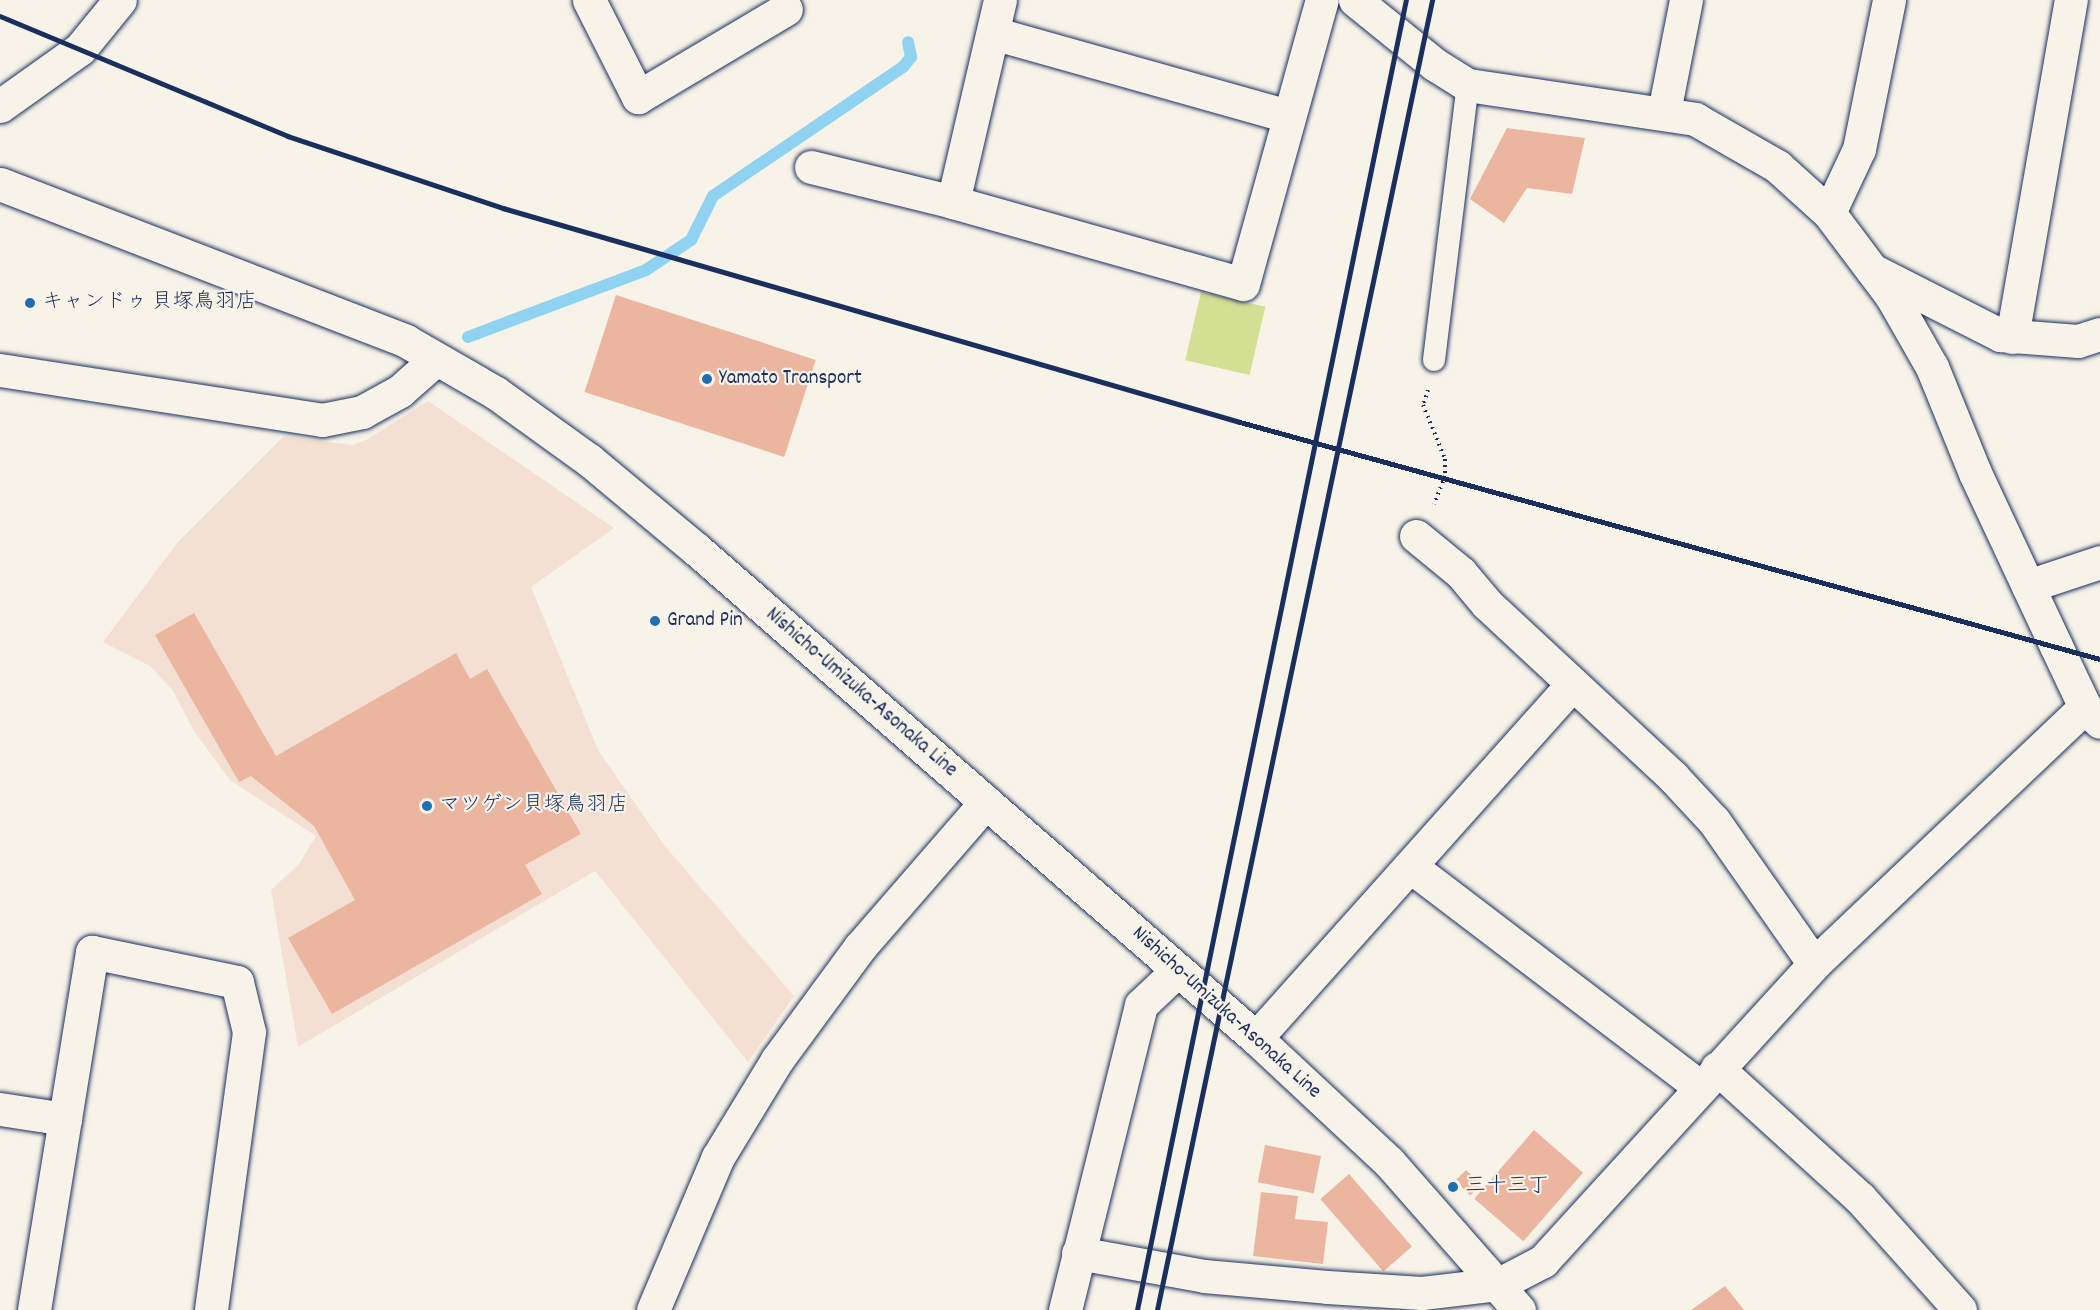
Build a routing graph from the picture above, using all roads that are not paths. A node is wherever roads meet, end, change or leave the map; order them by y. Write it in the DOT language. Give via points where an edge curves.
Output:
graph roads {
  1 [pos="120,0"];
  2 [pos="589,0"];
  3 [pos="1000,0"];
  4 [pos="1322,0"];
  5 [pos="1355,0"];
  6 [pos="1686,0"];
  7 [pos="1889,0"];
  8 [pos="2072,0"];
  9 [pos="786,9"];
  10 [pos="993,33"];
  11 [pos="1468,85"];
  12 [pos="0,106"];
  13 [pos="1664,112"];
  14 [pos="1288,116"];
  15 [pos="811,167"];
  16 [pos="0,184"];
  17 [pos="953,202"];
  18 [pos="1829,213"];
  19 [pos="1872,270"];
  20 [pos="2100,334"];
  21 [pos="2012,337"];
  22 [pos="436,359"];
  23 [pos="1434,360"];
  24 [pos="0,370"];
  25 [pos="1416,536"];
  26 [pos="2100,562"];
  27 [pos="2028,586"];
  28 [pos="1573,684"];
  29 [pos="2092,714"];
  30 [pos="986,802"];
  31 [pos="1410,866"];
  32 [pos="1814,964"];
  33 [pos="1178,970"];
  34 [pos="1256,1038"];
  35 [pos="1708,1077"];
  36 [pos="0,1109"];
  37 [pos="65,1119"];
  38 [pos="1078,1253"];
  39 [pos="1499,1284"];
  40 [pos="34,1310"];
  41 [pos="211,1310"];
  42 [pos="653,1310"];
  43 [pos="1065,1310"];
  44 [pos="1519,1310"];
  45 [pos="1960,1310"];
  1 -- 12 [label="street" via="80,49"];
  2 -- 9 [label="street" via="638,97"];
  3 -- 10 [label="street"];
  4 -- 14 [label="street"];
  5 -- 11 [label="street" via="1434,64"];
  6 -- 13 [label="street"];
  7 -- 18 [label="street" via="1859,149"];
  8 -- 21 [label="street"];
  10 -- 14 [label="street"];
  10 -- 17 [label="street"];
  11 -- 13 [label="street"];
  11 -- 23 [label="lane"];
  13 -- 18 [label="street" via="1695,119 1777,166"];
  14 -- 17 [label="street" via="1243,284"];
  15 -- 17 [label="street"];
  16 -- 22 [label="street, Nishicho-Umizuka-Asonaka Line" via="406,341"];
  18 -- 19 [label="street"];
  19 -- 21 [label="street" via="1926,301"];
  19 -- 27 [label="street" via="1932,367"];
  20 -- 21 [label="street" via="2078,340"];
  22 -- 24 [label="street" via="400,391 362,412 322,420"];
  22 -- 30 [label="street, Nishicho-Umizuka-Asonaka Line" via="496,393 589,460"];
  25 -- 28 [label="street" via="1461,573 1487,604"];
  26 -- 27 [label="street"];
  27 -- 29 [label="street"];
  28 -- 31 [label="street"];
  28 -- 32 [label="street" via="1714,821"];
  29 -- 32 [label="street"];
  30 -- 33 [label="street, Nishicho-Umizuka-Asonaka Line"];
  30 -- 42 [label="street" via="860,947 777,1060 718,1157"];
  31 -- 34 [label="street"];
  31 -- 35 [label="street"];
  32 -- 35 [label="street"];
  33 -- 34 [label="street, Nishicho-Umizuka-Asonaka Line"];
  33 -- 38 [label="street" via="1141,1005"];
  34 -- 39 [label="street, Nishicho-Umizuka-Asonaka Line" via="1389,1162"];
  35 -- 39 [label="street" via="1543,1260"];
  35 -- 45 [label="street" via="1860,1198"];
  36 -- 37 [label="street"];
  37 -- 40 [label="street"];
  37 -- 41 [label="street" via="92,952 237,982 249,1032"];
  38 -- 39 [label="street" via="1204,1276 1328,1287 1422,1293 1468,1291"];
  38 -- 43 [label="street"];
  39 -- 44 [label="street, Nishicho-Umizuka-Asonaka Line"];
}
